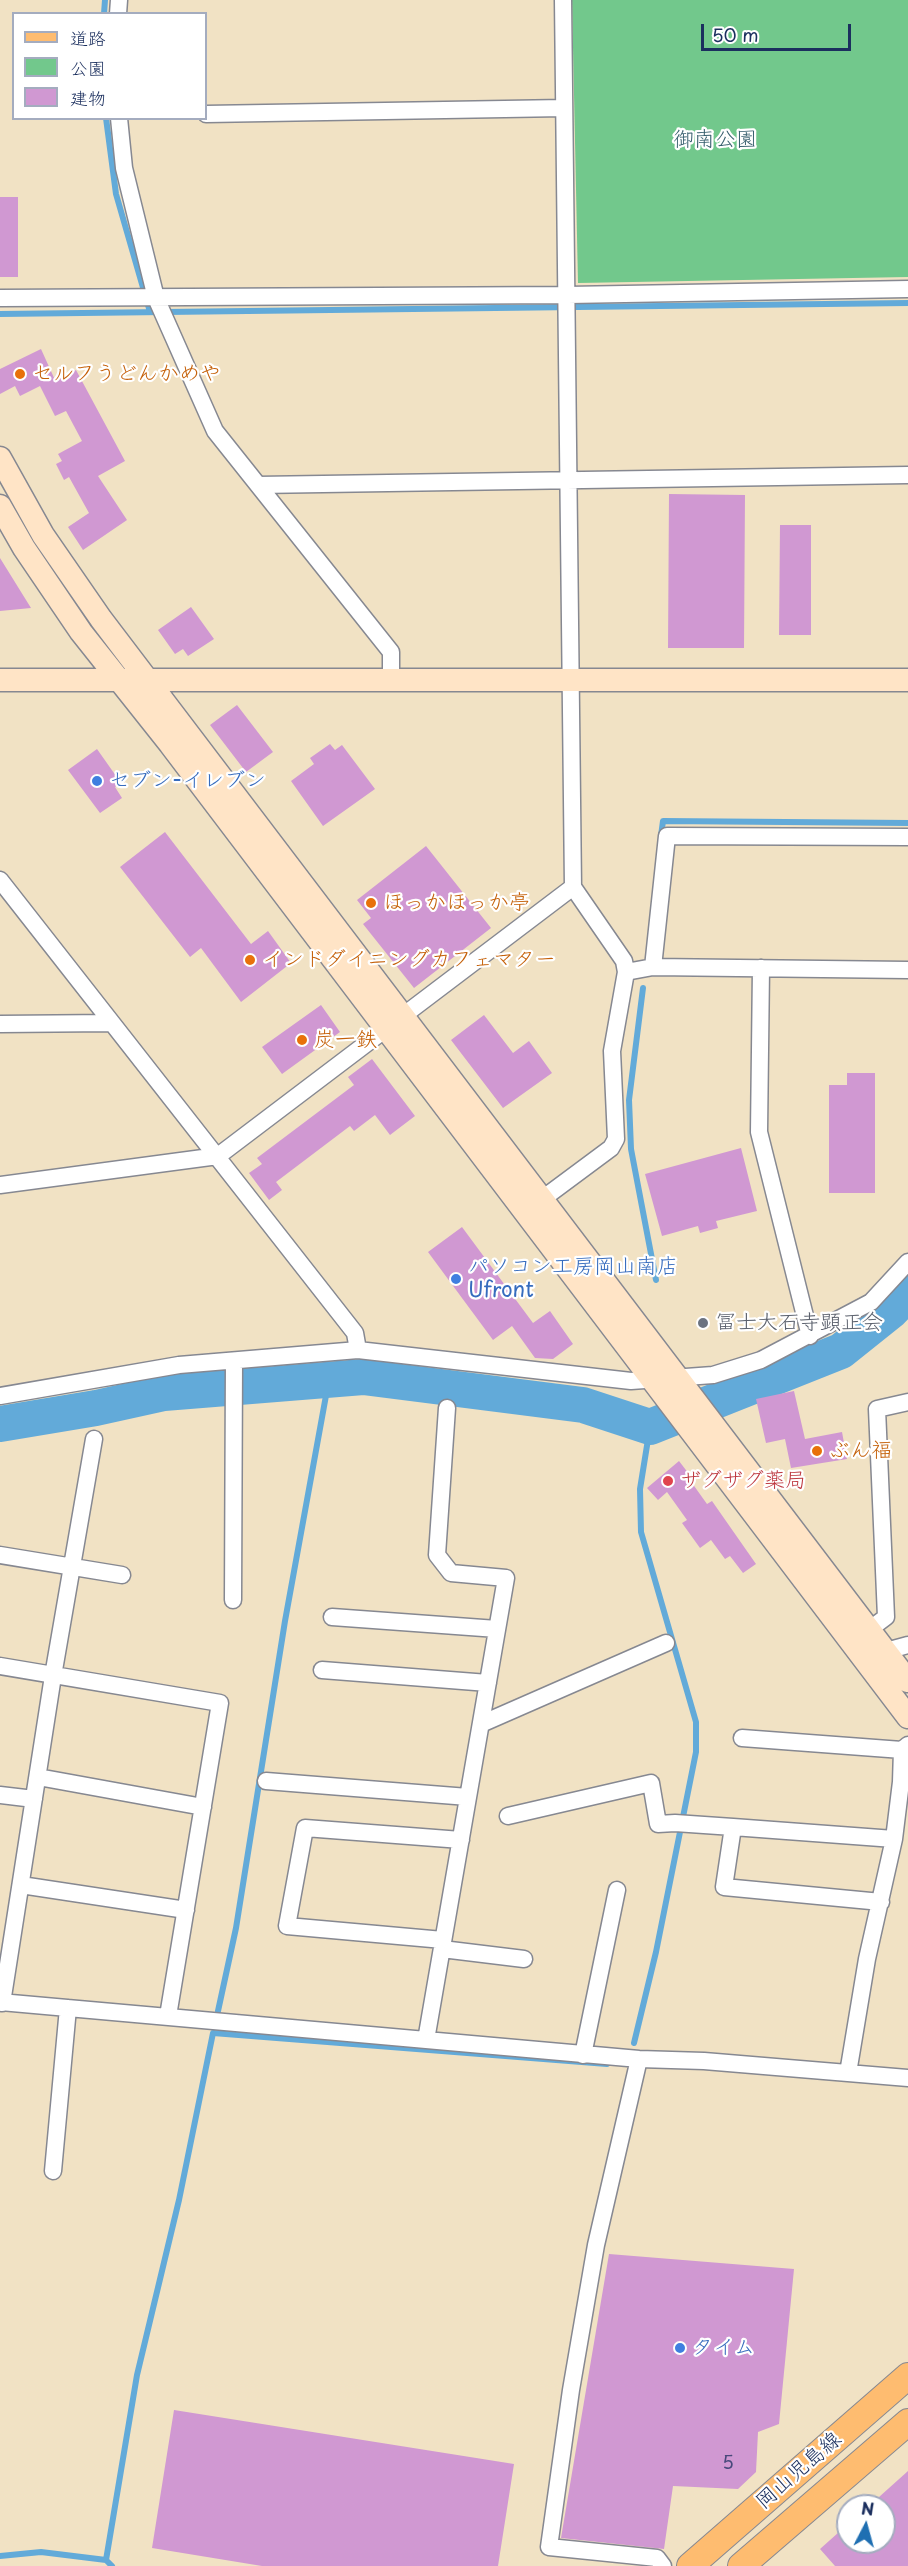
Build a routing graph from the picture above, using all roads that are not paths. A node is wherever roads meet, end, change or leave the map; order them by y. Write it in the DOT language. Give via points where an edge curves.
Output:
graph roads {
  1 [pos="563,0"];
  2 [pos="564,108"];
  3 [pos="207,114"];
  4 [pos="118,120"];
  5 [pos="908,289"];
  6 [pos="0,298"];
  7 [pos="154,303"];
  8 [pos="568,303"];
  9 [pos="0,459"];
  10 [pos="908,475"];
  11 [pos="569,480"];
  12 [pos="258,485"];
  13 [pos="0,506"];
  14 [pos="0,680"];
  15 [pos="120,680"];
  16 [pos="390,680"];
  17 [pos="571,680"];
  18 [pos="908,680"];
  19 [pos="147,681"];
  20 [pos="908,837"];
  21 [pos="0,880"];
  22 [pos="573,887"];
  23 [pos="653,967"];
  24 [pos="761,968"];
  25 [pos="908,970"];
  26 [pos="626,972"];
  27 [pos="111,1023"];
  28 [pos="395,1023"];
  29 [pos="0,1024"];
  30 [pos="218,1156"];
  31 [pos="0,1185"];
  32 [pos="541,1200"];
  33 [pos="908,1262"];
  34 [pos="810,1336"];
  35 [pos="358,1350"];
  36 [pos="234,1366"];
  37 [pos="678,1377"];
  38 [pos="651,1380"];
  39 [pos="0,1396"];
  40 [pos="908,1402"];
  41 [pos="447,1408"];
  42 [pos="94,1439"];
  43 [pos="0,1555"];
  44 [pos="72,1567"];
  45 [pos="122,1575"];
  46 [pos="233,1600"];
  47 [pos="332,1617"];
  48 [pos="497,1629"];
  49 [pos="861,1637"];
  50 [pos="666,1643"];
  51 [pos="908,1645"];
  52 [pos="886,1651"];
  53 [pos="0,1666"];
  54 [pos="322,1670"];
  55 [pos="54,1676"];
  56 [pos="908,1681"];
  57 [pos="488,1683"];
  58 [pos="908,1717"];
  59 [pos="481,1724"];
  60 [pos="742,1738"];
  61 [pos="905,1747"];
  62 [pos="38,1777"];
  63 [pos="266,1781"];
  64 [pos="0,1795"];
  65 [pos="468,1797"];
  66 [pos="34,1799"];
  67 [pos="203,1806"];
  68 [pos="508,1816"];
  69 [pos="733,1827"];
  70 [pos="894,1839"];
  71 [pos="461,1840"];
  72 [pos="21,1885"];
  73 [pos="617,1890"];
  74 [pos="881,1902"];
  75 [pos="186,1910"];
  76 [pos="443,1944"];
  77 [pos="524,1959"];
  78 [pos="1,2002"];
  79 [pos="68,2008"];
  80 [pos="168,2016"];
  81 [pos="426,2040"];
  82 [pos="583,2055"];
  83 [pos="639,2060"];
  84 [pos="848,2073"];
  85 [pos="908,2078"];
  86 [pos="53,2171"];
  87 [pos="908,2376"];
  88 [pos="908,2422"];
  89 [pos="663,2566"];
  90 [pos="690,2566"];
  91 [pos="741,2566"];
  1 -- 2 [label="street"];
  2 -- 3 [label="street"];
  2 -- 8 [label="street"];
  4 -- 7 [label="street" via="124,168"];
  5 -- 8 [label="street"];
  6 -- 7 [label="street"];
  7 -- 8 [label="street"];
  7 -- 12 [label="street" via="215,431"];
  8 -- 11 [label="street"];
  9 -- 19 [label="street" via="43,535"];
  10 -- 11 [label="street"];
  11 -- 12 [label="street"];
  11 -- 17 [label="street"];
  12 -- 16 [label="street" via="391,652"];
  13 -- 15 [label="street" via="81,632"];
  14 -- 15 [label="street"];
  15 -- 19 [label="street"];
  15 -- 28 [label="street"];
  16 -- 17 [label="street"];
  16 -- 19 [label="street"];
  17 -- 18 [label="street"];
  17 -- 22 [label="street"];
  19 -- 28 [label="street"];
  20 -- 23 [label="street" via="668,836"];
  21 -- 27 [label="street"];
  22 -- 26 [label="street" via="624,961"];
  22 -- 28 [label="street"];
  23 -- 24 [label="street"];
  23 -- 26 [label="street"];
  24 -- 25 [label="street"];
  24 -- 34 [label="street" via="759,1132"];
  26 -- 32 [label="street" via="612,1051 616,1139 611,1148"];
  27 -- 29 [label="street"];
  27 -- 30 [label="street"];
  28 -- 30 [label="street"];
  28 -- 32 [label="street"];
  28 -- 38 [label="street"];
  30 -- 31 [label="street"];
  30 -- 35 [label="street" via="355,1333"];
  32 -- 37 [label="street"];
  33 -- 34 [label="street" via="871,1302"];
  34 -- 37 [label="street" via="751,1363 712,1375"];
  35 -- 36 [label="street"];
  35 -- 38 [label="street" via="631,1381"];
  36 -- 39 [label="street" via="179,1365"];
  36 -- 46 [label="street"];
  37 -- 38 [label="street"];
  37 -- 49 [label="street"];
  38 -- 49 [label="street"];
  40 -- 49 [label="street" via="877,1409 886,1617"];
  41 -- 48 [label="street" via="437,1555 451,1573 506,1578"];
  42 -- 44 [label="street"];
  43 -- 44 [label="street"];
  44 -- 45 [label="street"];
  44 -- 55 [label="street"];
  47 -- 48 [label="street"];
  48 -- 57 [label="street"];
  49 -- 52 [label="street"];
  49 -- 58 [label="street"];
  50 -- 59 [label="street"];
  51 -- 52 [label="street"];
  52 -- 56 [label="street"];
  53 -- 55 [label="street"];
  54 -- 57 [label="street"];
  55 -- 62 [label="street"];
  55 -- 67 [label="street" via="220,1703"];
  57 -- 59 [label="street"];
  59 -- 65 [label="street"];
  60 -- 61 [label="street"];
  61 -- 70 [label="street"];
  62 -- 66 [label="street"];
  62 -- 67 [label="street"];
  63 -- 65 [label="street"];
  64 -- 66 [label="street"];
  65 -- 71 [label="street"];
  66 -- 72 [label="street"];
  67 -- 75 [label="street"];
  68 -- 69 [label="street" via="651,1783 658,1824"];
  69 -- 70 [label="street"];
  69 -- 74 [label="street" via="724,1887"];
  70 -- 74 [label="street"];
  71 -- 76 [label="street"];
  71 -- 76 [label="street" via="305,1828 287,1926"];
  72 -- 75 [label="street"];
  72 -- 78 [label="street"];
  73 -- 82 [label="street"];
  74 -- 84 [label="street"];
  75 -- 80 [label="street"];
  76 -- 77 [label="street"];
  76 -- 81 [label="street"];
  78 -- 79 [label="street"];
  79 -- 80 [label="street"];
  79 -- 86 [label="street"];
  80 -- 81 [label="street"];
  81 -- 82 [label="street"];
  82 -- 83 [label="street"];
  83 -- 84 [label="street" via="704,2061"];
  83 -- 89 [label="street" via="596,2245 549,2547 657,2558"];
  84 -- 85 [label="street"];
  87 -- 90 [label="main road, 岡山児島線"];
  88 -- 91 [label="main road, 岡山児島線"];
}
